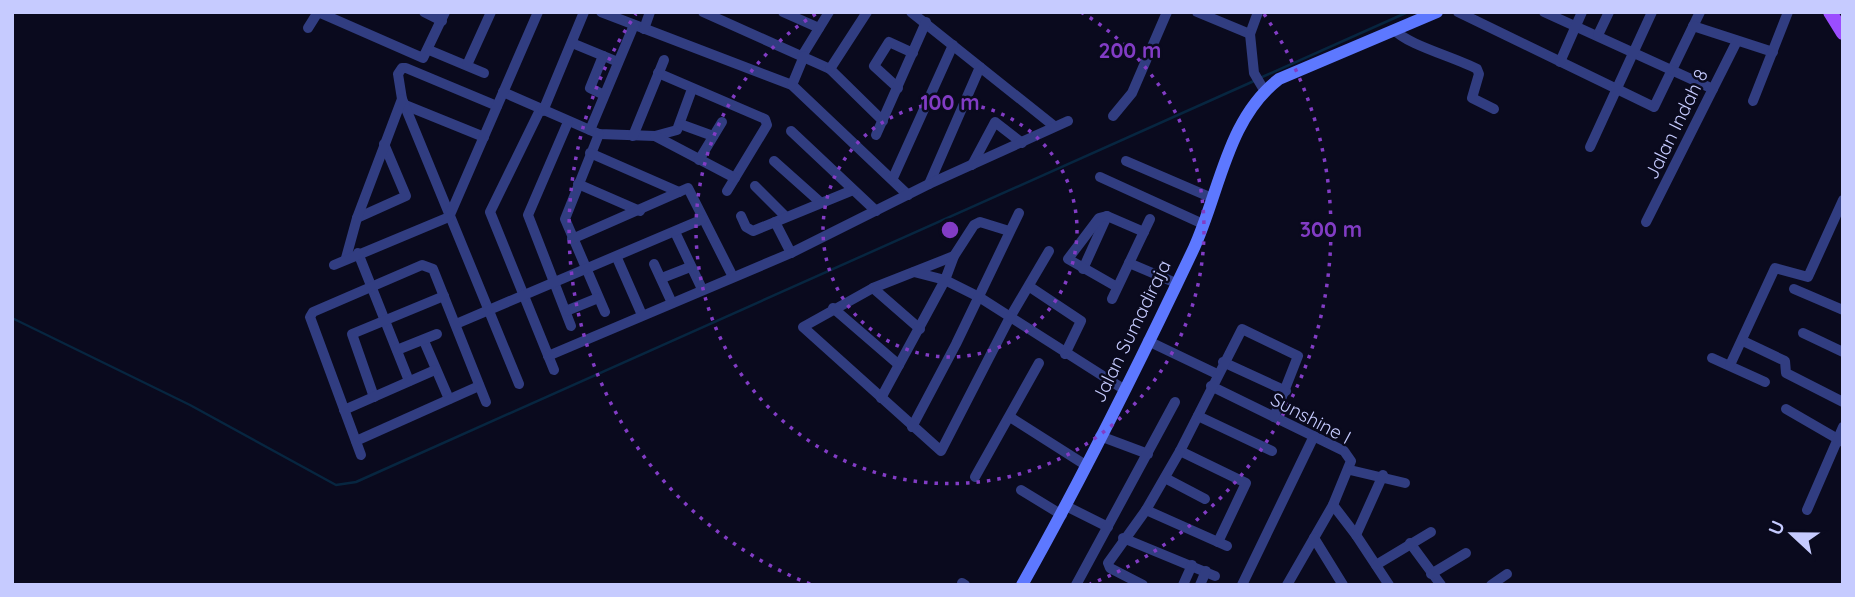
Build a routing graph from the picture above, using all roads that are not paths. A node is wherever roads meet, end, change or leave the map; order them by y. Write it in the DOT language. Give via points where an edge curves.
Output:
graph roads {
  1 [pos="424,12"];
  2 [pos="491,12"];
  3 [pos="537,12"];
  4 [pos="584,12"];
  5 [pos="601,12"];
  6 [pos="650,12"];
  7 [pos="703,12"];
  8 [pos="829,12"];
  9 [pos="867,12"];
  10 [pos="911,12"];
  11 [pos="1167,12"];
  12 [pos="1197,12"];
  13 [pos="1258,12"];
  14 [pos="1437,12"];
  15 [pos="1458,12"];
  16 [pos="1544,12"];
  17 [pos="1582,12"];
  18 [pos="1609,12"];
  19 [pos="1652,12"];
  20 [pos="1700,12"];
  21 [pos="1788,12"];
  22 [pos="1830,12"];
  23 [pos="786,13"];
  24 [pos="323,14"];
  25 [pos="443,17"];
  26 [pos="926,22"];
  27 [pos="1693,26"];
  28 [pos="639,27"];
  29 [pos="1575,27"];
  30 [pos="308,28"];
  31 [pos="819,28"];
  32 [pos="1395,30"];
  33 [pos="1843,33"];
  34 [pos="1250,34"];
  35 [pos="1598,35"];
  36 [pos="1737,41"];
  37 [pos="572,43"];
  38 [pos="953,45"];
  39 [pos="429,50"];
  40 [pos="1635,52"];
  41 [pos="1773,52"];
  42 [pos="913,53"];
  43 [pos="603,56"];
  44 [pos="803,56"];
  45 [pos="664,60"];
  46 [pos="618,62"];
  47 [pos="1560,62"];
  48 [pos="467,65"];
  49 [pos="980,67"];
  50 [pos="830,69"];
  51 [pos="1673,69"];
  52 [pos="658,73"];
  53 [pos="484,74"];
  54 [pos="1259,82"];
  55 [pos="792,85"];
  56 [pos="898,88"];
  57 [pos="692,89"];
  58 [pos="1713,89"];
  59 [pos="503,92"];
  60 [pos="1618,92"];
  61 [pos="604,95"];
  62 [pos="1753,101"];
  63 [pos="404,102"];
  64 [pos="497,106"];
  65 [pos="1494,109"];
  66 [pos="541,111"];
  67 [pos="1113,116"];
  68 [pos="883,121"];
  69 [pos="1068,121"];
  70 [pos="568,122"];
  71 [pos="722,122"];
  72 [pos="680,124"];
  73 [pos="1054,126"];
  74 [pos="791,131"];
  75 [pos="595,132"];
  76 [pos="876,135"];
  77 [pos="633,136"];
  78 [pos="655,136"];
  79 [pos="713,136"];
  80 [pos="484,137"];
  81 [pos="384,144"];
  82 [pos="1022,144"];
  83 [pos="1590,148"];
  84 [pos="590,153"];
  85 [pos="699,160"];
  86 [pos="774,161"];
  87 [pos="1126,161"];
  88 [pos="972,166"];
  89 [pos="1100,177"];
  90 [pos="735,178"];
  91 [pos="893,178"];
  92 [pos="578,184"];
  93 [pos="929,184"];
  94 [pos="755,186"];
  95 [pos="853,190"];
  96 [pos="727,191"];
  97 [pos="679,192"];
  98 [pos="908,195"];
  99 [pos="1212,198"];
  100 [pos="1843,200"];
  101 [pos="820,202"];
  102 [pos="640,211"];
  103 [pos="876,211"];
  104 [pos="1019,213"];
  105 [pos="741,216"];
  106 [pos="1107,216"];
  107 [pos="449,217"];
  108 [pos="786,217"];
  109 [pos="357,218"];
  110 [pos="703,219"];
  111 [pos="1150,219"];
  112 [pos="775,222"];
  113 [pos="1646,222"];
  114 [pos="1203,224"];
  115 [pos="1009,231"];
  116 [pos="675,232"];
  117 [pos="1144,232"];
  118 [pos="572,239"];
  119 [pos="1049,251"];
  120 [pos="358,253"];
  121 [pos="791,253"];
  122 [pos="954,256"];
  123 [pos="346,258"];
  124 [pos="617,258"];
  125 [pos="1129,263"];
  126 [pos="654,264"];
  127 [pos="334,265"];
  128 [pos="690,267"];
  129 [pos="1083,269"];
  130 [pos="585,272"];
  131 [pos="913,272"];
  132 [pos="733,277"];
  133 [pos="662,278"];
  134 [pos="945,280"];
  135 [pos="1176,283"];
  136 [pos="555,284"];
  137 [pos="1030,287"];
  138 [pos="1117,287"];
  139 [pos="370,288"];
  140 [pos="873,288"];
  141 [pos="702,289"];
  142 [pos="1794,289"];
  143 [pos="444,296"];
  144 [pos="979,297"];
  145 [pos="523,298"];
  146 [pos="598,298"];
  147 [pos="1112,299"];
  148 [pos="672,303"];
  149 [pos="833,308"];
  150 [pos="1843,310"];
  151 [pos="489,311"];
  152 [pos="566,311"];
  153 [pos="605,312"];
  154 [pos="642,315"];
  155 [pos="384,318"];
  156 [pos="1009,319"];
  157 [pos="456,324"];
  158 [pos="571,326"];
  159 [pos="920,329"];
  160 [pos="1803,333"];
  161 [pos="437,334"];
  162 [pos="424,341"];
  163 [pos="1148,341"];
  164 [pos="1743,341"];
  165 [pos="397,350"];
  166 [pos="1843,352"];
  167 [pos="1065,354"];
  168 [pos="548,356"];
  169 [pos="1712,358"];
  170 [pos="1223,362"];
  171 [pos="1039,363"];
  172 [pos="899,365"];
  173 [pos="1730,365"];
  174 [pos="435,370"];
  175 [pos="554,370"];
  176 [pos="1217,373"];
  177 [pos="409,381"];
  178 [pos="1765,382"];
  179 [pos="519,384"];
  180 [pos="479,386"];
  181 [pos="1212,386"];
  182 [pos="1125,390"];
  183 [pos="1286,391"];
  184 [pos="374,397"];
  185 [pos="881,398"];
  186 [pos="449,399"];
  187 [pos="486,402"];
  188 [pos="1175,402"];
  189 [pos="1843,402"];
  190 [pos="1786,409"];
  191 [pos="344,410"];
  192 [pos="1199,416"];
  193 [pos="1010,417"];
  194 [pos="1274,417"];
  195 [pos="1843,426"];
  196 [pos="912,427"];
  197 [pos="1100,436"];
  198 [pos="1314,436"];
  199 [pos="1840,440"];
  200 [pos="356,441"];
  201 [pos="1181,451"];
  202 [pos="1272,451"];
  203 [pos="1149,454"];
  204 [pos="361,455"];
  205 [pos="1087,466"];
  206 [pos="1350,470"];
  207 [pos="1383,475"];
  208 [pos="975,477"];
  209 [pos="1165,478"];
  210 [pos="1405,483"];
  211 [pos="1021,491"];
  212 [pos="1205,499"];
  213 [pos="1333,505"];
  214 [pos="1146,510"];
  215 [pos="1807,510"];
  216 [pos="1064,511"];
  217 [pos="1108,527"];
  218 [pos="1431,532"];
  219 [pos="1356,535"];
  220 [pos="1123,538"];
  221 [pos="1314,538"];
  222 [pos="1410,543"];
  223 [pos="1466,553"];
  224 [pos="1192,565"];
  225 [pos="1376,565"];
  226 [pos="1431,574"];
  227 [pos="1292,582"];
  228 [pos="1022,585"];
  229 [pos="1076,585"];
  230 [pos="1143,585"];
  231 [pos="1183,585"];
  232 [pos="1200,585"];
  233 [pos="1241,585"];
  234 [pos="1343,585"];
  235 [pos="1389,585"];
  236 [pos="1441,585"];
  1 -- 25 [label="street"];
  2 -- 48 [label="street"];
  3 -- 59 [label="street"];
  4 -- 37 [label="street"];
  5 -- 28 [label="street"];
  6 -- 28 [label="street"];
  7 -- 44 [label="street"];
  8 -- 31 [label="street"];
  9 -- 50 [label="street"];
  10 -- 26 [label="street"];
  11 -- 67 [label="street" via="1132,93"];
  12 -- 34 [label="street"];
  13 -- 34 [label="street"];
  14 -- 32 [label="street"];
  15 -- 47 [label="street"];
  16 -- 29 [label="street"];
  17 -- 29 [label="street"];
  18 -- 35 [label="street"];
  19 -- 40 [label="street"];
  20 -- 27 [label="street"];
  21 -- 41 [label="street"];
  22 -- 33 [label="main road"];
  23 -- 31 [label="street"];
  24 -- 30 [label="street"];
  24 -- 39 [label="street" via="419,58"];
  25 -- 39 [label="street"];
  26 -- 38 [label="street"];
  26 -- 42 [label="street"];
  27 -- 36 [label="street"];
  27 -- 51 [label="street"];
  28 -- 46 [label="street"];
  28 -- 55 [label="street"];
  29 -- 35 [label="street"];
  29 -- 47 [label="street"];
  31 -- 44 [label="street"];
  32 -- 54 [label="street" via="1279,79"];
  32 -- 65 [label="street" via="1406,41 1477,69 1472,98"];
  34 -- 54 [label="street"];
  35 -- 40 [label="street"];
  36 -- 41 [label="street"];
  36 -- 58 [label="street, Jalan Indah 8"];
  37 -- 43 [label="street"];
  37 -- 66 [label="street"];
  38 -- 49 [label="street"];
  38 -- 91 [label="street"];
  39 -- 48 [label="street"];
  40 -- 51 [label="street"];
  40 -- 60 [label="street"];
  41 -- 62 [label="street"];
  42 -- 56 [label="street"];
  42 -- 56 [label="street" via="892,41 874,66"];
  43 -- 46 [label="street"];
  43 -- 61 [label="street" via="590,88"];
  44 -- 50 [label="street"];
  44 -- 55 [label="street"];
  45 -- 52 [label="street"];
  46 -- 61 [label="street"];
  47 -- 60 [label="street"];
  48 -- 53 [label="street"];
  49 -- 73 [label="street"];
  49 -- 93 [label="street"];
  50 -- 68 [label="street"];
  51 -- 58 [label="street"];
  51 -- 60 [label="street" via="1653,107"];
  52 -- 57 [label="street"];
  52 -- 77 [label="street"];
  54 -- 99 [label="street, Jalan Sumadiraja"];
  55 -- 91 [label="street"];
  56 -- 68 [label="street"];
  57 -- 72 [label="street"];
  57 -- 90 [label="street" via="765,119 767,125"];
  58 -- 113 [label="street, Jalan Indah 8"];
  59 -- 64 [label="street"];
  59 -- 66 [label="street"];
  60 -- 83 [label="street"];
  61 -- 75 [label="street"];
  63 -- 64 [label="street" via="397,78 406,68"];
  63 -- 80 [label="street"];
  63 -- 81 [label="street"];
  63 -- 107 [label="street"];
  64 -- 80 [label="street"];
  66 -- 70 [label="street"];
  66 -- 145 [label="street" via="490,212"];
  68 -- 76 [label="street"];
  69 -- 73 [label="street"];
  70 -- 75 [label="street"];
  70 -- 136 [label="street" via="528,215"];
  71 -- 79 [label="street"];
  72 -- 78 [label="street" via="673,132"];
  72 -- 79 [label="street"];
  73 -- 82 [label="street"];
  74 -- 95 [label="street"];
  75 -- 77 [label="street"];
  75 -- 84 [label="street"];
  77 -- 78 [label="street"];
  78 -- 85 [label="street"];
  79 -- 85 [label="street"];
  80 -- 107 [label="street"];
  81 -- 109 [label="street"];
  81 -- 109 [label="street" via="406,196"];
  82 -- 88 [label="street"];
  82 -- 88 [label="street" via="996,122"];
  84 -- 92 [label="street"];
  84 -- 97 [label="street"];
  85 -- 90 [label="street"];
  86 -- 101 [label="street"];
  87 -- 99 [label="street"];
  88 -- 93 [label="street"];
  89 -- 114 [label="street"];
  90 -- 96 [label="street"];
  91 -- 98 [label="street"];
  92 -- 102 [label="street"];
  92 -- 118 [label="street" via="565,215"];
  93 -- 98 [label="street"];
  94 -- 108 [label="street"];
  95 -- 101 [label="street"];
  95 -- 103 [label="street"];
  97 -- 102 [label="street"];
  97 -- 110 [label="street" via="690,190"];
  98 -- 103 [label="street"];
  99 -- 114 [label="street, Jalan Sumadiraja"];
  100 -- 164 [label="street" via="1811,274 1803,277 1776,266"];
  101 -- 108 [label="street"];
  102 -- 118 [label="street"];
  103 -- 121 [label="street"];
  104 -- 115 [label="street"];
  105 -- 112 [label="street" via="753,231"];
  106 -- 117 [label="street"];
  106 -- 129 [label="street"];
  106 -- 129 [label="street" via="1096,220 1068,259"];
  107 -- 120 [label="street"];
  107 -- 151 [label="street"];
  108 -- 112 [label="street"];
  109 -- 123 [label="street"];
  110 -- 116 [label="street"];
  110 -- 132 [label="street"];
  111 -- 117 [label="street"];
  112 -- 121 [label="street"];
  114 -- 135 [label="street, Jalan Sumadiraja"];
  115 -- 122 [label="street" via="977,223"];
  115 -- 144 [label="street"];
  116 -- 124 [label="street"];
  116 -- 128 [label="street"];
  117 -- 125 [label="street"];
  118 -- 130 [label="street"];
  119 -- 137 [label="street"];
  120 -- 123 [label="street"];
  120 -- 139 [label="street"];
  121 -- 132 [label="street"];
  122 -- 131 [label="street"];
  122 -- 134 [label="street"];
  123 -- 127 [label="street"];
  124 -- 130 [label="street"];
  124 -- 154 [label="street"];
  125 -- 135 [label="street"];
  125 -- 138 [label="street"];
  126 -- 133 [label="street"];
  128 -- 133 [label="street"];
  128 -- 141 [label="street"];
  129 -- 138 [label="street"];
  130 -- 136 [label="street"];
  130 -- 146 [label="street"];
  131 -- 134 [label="street"];
  131 -- 140 [label="street"];
  132 -- 141 [label="street"];
  133 -- 148 [label="street"];
  134 -- 144 [label="street"];
  134 -- 159 [label="street"];
  135 -- 163 [label="street, Jalan Sumadiraja"];
  136 -- 145 [label="street"];
  136 -- 152 [label="street"];
  137 -- 156 [label="street"];
  137 -- 167 [label="street" via="1081,321"];
  138 -- 147 [label="street"];
  139 -- 143 [label="street" via="427,265"];
  139 -- 155 [label="street"];
  139 -- 191 [label="street" via="310,317"];
  140 -- 149 [label="street"];
  140 -- 159 [label="street"];
  141 -- 148 [label="street"];
  142 -- 150 [label="street"];
  143 -- 155 [label="street"];
  143 -- 157 [label="street"];
  144 -- 156 [label="street"];
  144 -- 196 [label="street"];
  145 -- 151 [label="street"];
  145 -- 168 [label="street"];
  146 -- 152 [label="street"];
  146 -- 153 [label="street"];
  148 -- 154 [label="street"];
  149 -- 172 [label="street"];
  149 -- 185 [label="street" via="804,328"];
  151 -- 157 [label="street"];
  151 -- 179 [label="street"];
  152 -- 158 [label="street"];
  154 -- 168 [label="street"];
  155 -- 165 [label="street"];
  155 -- 184 [label="street" via="354,331 351,337"];
  156 -- 167 [label="street"];
  156 -- 196 [label="street" via="943,450"];
  157 -- 180 [label="street"];
  159 -- 172 [label="street"];
  160 -- 166 [label="street"];
  161 -- 162 [label="street"];
  162 -- 165 [label="street"];
  162 -- 174 [label="street"];
  163 -- 176 [label="street"];
  163 -- 182 [label="street, Jalan Sumadiraja"];
  164 -- 173 [label="street"];
  164 -- 189 [label="street" via="1785,360 1786,373"];
  165 -- 177 [label="street"];
  167 -- 182 [label="street"];
  168 -- 175 [label="street"];
  169 -- 173 [label="street"];
  170 -- 176 [label="street"];
  170 -- 183 [label="street"];
  170 -- 183 [label="street" via="1238,333 1245,330 1298,356"];
  171 -- 193 [label="street"];
  172 -- 185 [label="street"];
  173 -- 178 [label="street"];
  174 -- 177 [label="street"];
  174 -- 186 [label="street"];
  176 -- 181 [label="street"];
  177 -- 184 [label="street"];
  180 -- 186 [label="street"];
  180 -- 187 [label="street"];
  181 -- 192 [label="street"];
  181 -- 194 [label="street, Sunshine I"];
  182 -- 197 [label="street, Jalan Sumadiraja"];
  183 -- 194 [label="street"];
  184 -- 191 [label="street"];
  185 -- 196 [label="street"];
  186 -- 200 [label="street"];
  188 -- 203 [label="street"];
  190 -- 199 [label="street"];
  191 -- 200 [label="street"];
  192 -- 201 [label="street"];
  192 -- 202 [label="street"];
  193 -- 205 [label="street"];
  193 -- 208 [label="street"];
  194 -- 198 [label="street, Sunshine I"];
  195 -- 199 [label="street"];
  197 -- 203 [label="street"];
  197 -- 205 [label="street, Jalan Sumadiraja"];
  198 -- 206 [label="street, Sunshine I" via="1344,451 1351,461"];
  198 -- 233 [label="street"];
  199 -- 215 [label="street"];
  200 -- 204 [label="street"];
  201 -- 209 [label="street"];
  201 -- 214 [label="street" via="1246,482 1223,544"];
  203 -- 217 [label="street"];
  205 -- 216 [label="street, Jalan Sumadiraja"];
  206 -- 207 [label="street"];
  206 -- 213 [label="street, Sunshine I"];
  207 -- 210 [label="street"];
  207 -- 219 [label="street"];
  209 -- 212 [label="street"];
  209 -- 214 [label="street"];
  211 -- 216 [label="street"];
  213 -- 219 [label="street"];
  213 -- 221 [label="street, Sunshine I"];
  214 -- 220 [label="street"];
  216 -- 217 [label="street"];
  216 -- 228 [label="street, Jalan Sumadiraja"];
  217 -- 229 [label="street"];
  218 -- 222 [label="street"];
  219 -- 225 [label="street"];
  220 -- 224 [label="street"];
  220 -- 230 [label="street" via="1108,566"];
  221 -- 227 [label="street, Sunshine I"];
  221 -- 234 [label="street"];
  222 -- 225 [label="street"];
  222 -- 226 [label="street"];
  223 -- 226 [label="street"];
  224 -- 231 [label="street"];
  224 -- 232 [label="street" via="1210,574"];
  225 -- 235 [label="street"];
  226 -- 236 [label="street"];
}
